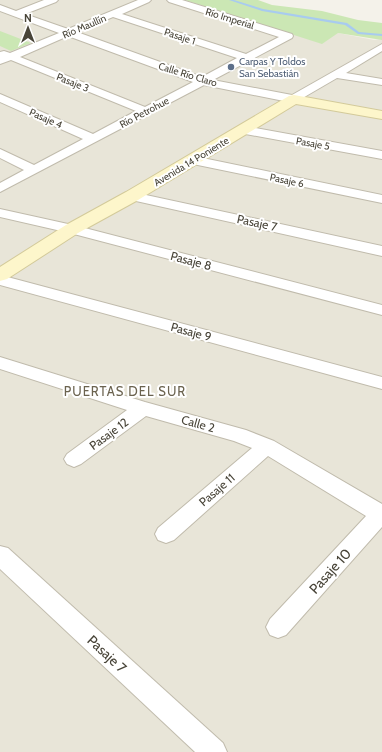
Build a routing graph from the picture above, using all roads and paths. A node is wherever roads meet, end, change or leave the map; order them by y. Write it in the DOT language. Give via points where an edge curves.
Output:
graph roads {
  1 [pos="53,0"];
  2 [pos="146,0"];
  3 [pos="172,0"];
  4 [pos="0,8"];
  5 [pos="15,14"];
  6 [pos="113,14"];
  7 [pos="0,18"];
  8 [pos="67,33"];
  9 [pos="288,36"];
  10 [pos="380,50"];
  11 [pos="4,57"];
  12 [pos="247,58"];
  13 [pos="336,75"];
  14 [pos="202,81"];
  15 [pos="382,82"];
  16 [pos="0,98"];
  17 [pos="294,99"];
  18 [pos="146,111"];
  19 [pos="382,115"];
  20 [pos="244,130"];
  21 [pos="93,139"];
  22 [pos="0,153"];
  23 [pos="382,155"];
  24 [pos="192,160"];
  25 [pos="34,170"];
  26 [pos="0,188"];
  27 [pos="132,196"];
  28 [pos="382,199"];
  29 [pos="0,213"];
  30 [pos="72,229"];
  31 [pos="382,251"];
  32 [pos="0,275"];
  33 [pos="0,280"];
  34 [pos="382,310"];
  35 [pos="0,363"];
  36 [pos="382,383"];
  37 [pos="143,408"];
  38 [pos="267,446"];
  39 [pos="74,459"];
  40 [pos="382,515"];
  41 [pos="166,534"];
  42 [pos="0,555"];
  43 [pos="278,627"];
  44 [pos="214,752"];
  1 -- 5 [label="street"];
  2 -- 6 [label="street, Río Maullín"];
  3 -- 9 [label="street, Río Imperial"];
  4 -- 5 [label="street, Calle Río Claro"];
  5 -- 7 [label="street"];
  5 -- 8 [label="street, Calle Río Claro"];
  6 -- 8 [label="street, Río Maullín"];
  6 -- 12 [label="street, Pasaje 1"];
  8 -- 11 [label="street, Río Maullín"];
  8 -- 14 [label="street, Calle Río Claro"];
  9 -- 12 [label="street, Río Petrohue"];
  10 -- 13 [label="street, Avenida 14 Poniente"];
  11 -- 18 [label="street, Pasaje 3"];
  12 -- 14 [label="street, Río Petrohue"];
  13 -- 15 [label="street"];
  13 -- 17 [label="street, Avenida 14 Poniente"];
  14 -- 17 [label="street, Calle Río Claro"];
  14 -- 18 [label="street, Río Petrohue"];
  16 -- 21 [label="street, Pasaje 4"];
  17 -- 19 [label="street, Calle Río Claro"];
  17 -- 20 [label="street, Avenida 14 Poniente"];
  18 -- 21 [label="street, Río Petrohue"];
  20 -- 23 [label="street, Pasaje 5"];
  20 -- 24 [label="street, Avenida 14 Poniente"];
  21 -- 25 [label="street, Río Petrohue"];
  22 -- 25 [label="street"];
  24 -- 27 [label="street, Avenida 14 Poniente"];
  24 -- 28 [label="street, Pasaje 6"];
  25 -- 26 [label="street, Río Petrohue"];
  27 -- 30 [label="street, Avenida 14 Poniente"];
  27 -- 31 [label="street, Pasaje 7"];
  29 -- 30 [label="street, Pasaje 8"];
  30 -- 32 [label="street, Avenida 14 Poniente"];
  30 -- 34 [label="street, Pasaje 8"];
  33 -- 36 [label="street, Pasaje 9"];
  35 -- 37 [label="street, Calle 2"];
  37 -- 38 [label="street, Calle 2"];
  37 -- 39 [label="street, Pasaje 12"];
  38 -- 40 [label="street, Calle 2"];
  38 -- 41 [label="street, Pasaje 11"];
  40 -- 43 [label="street, Pasaje 10"];
  42 -- 44 [label="street, Pasaje 7"];
}
